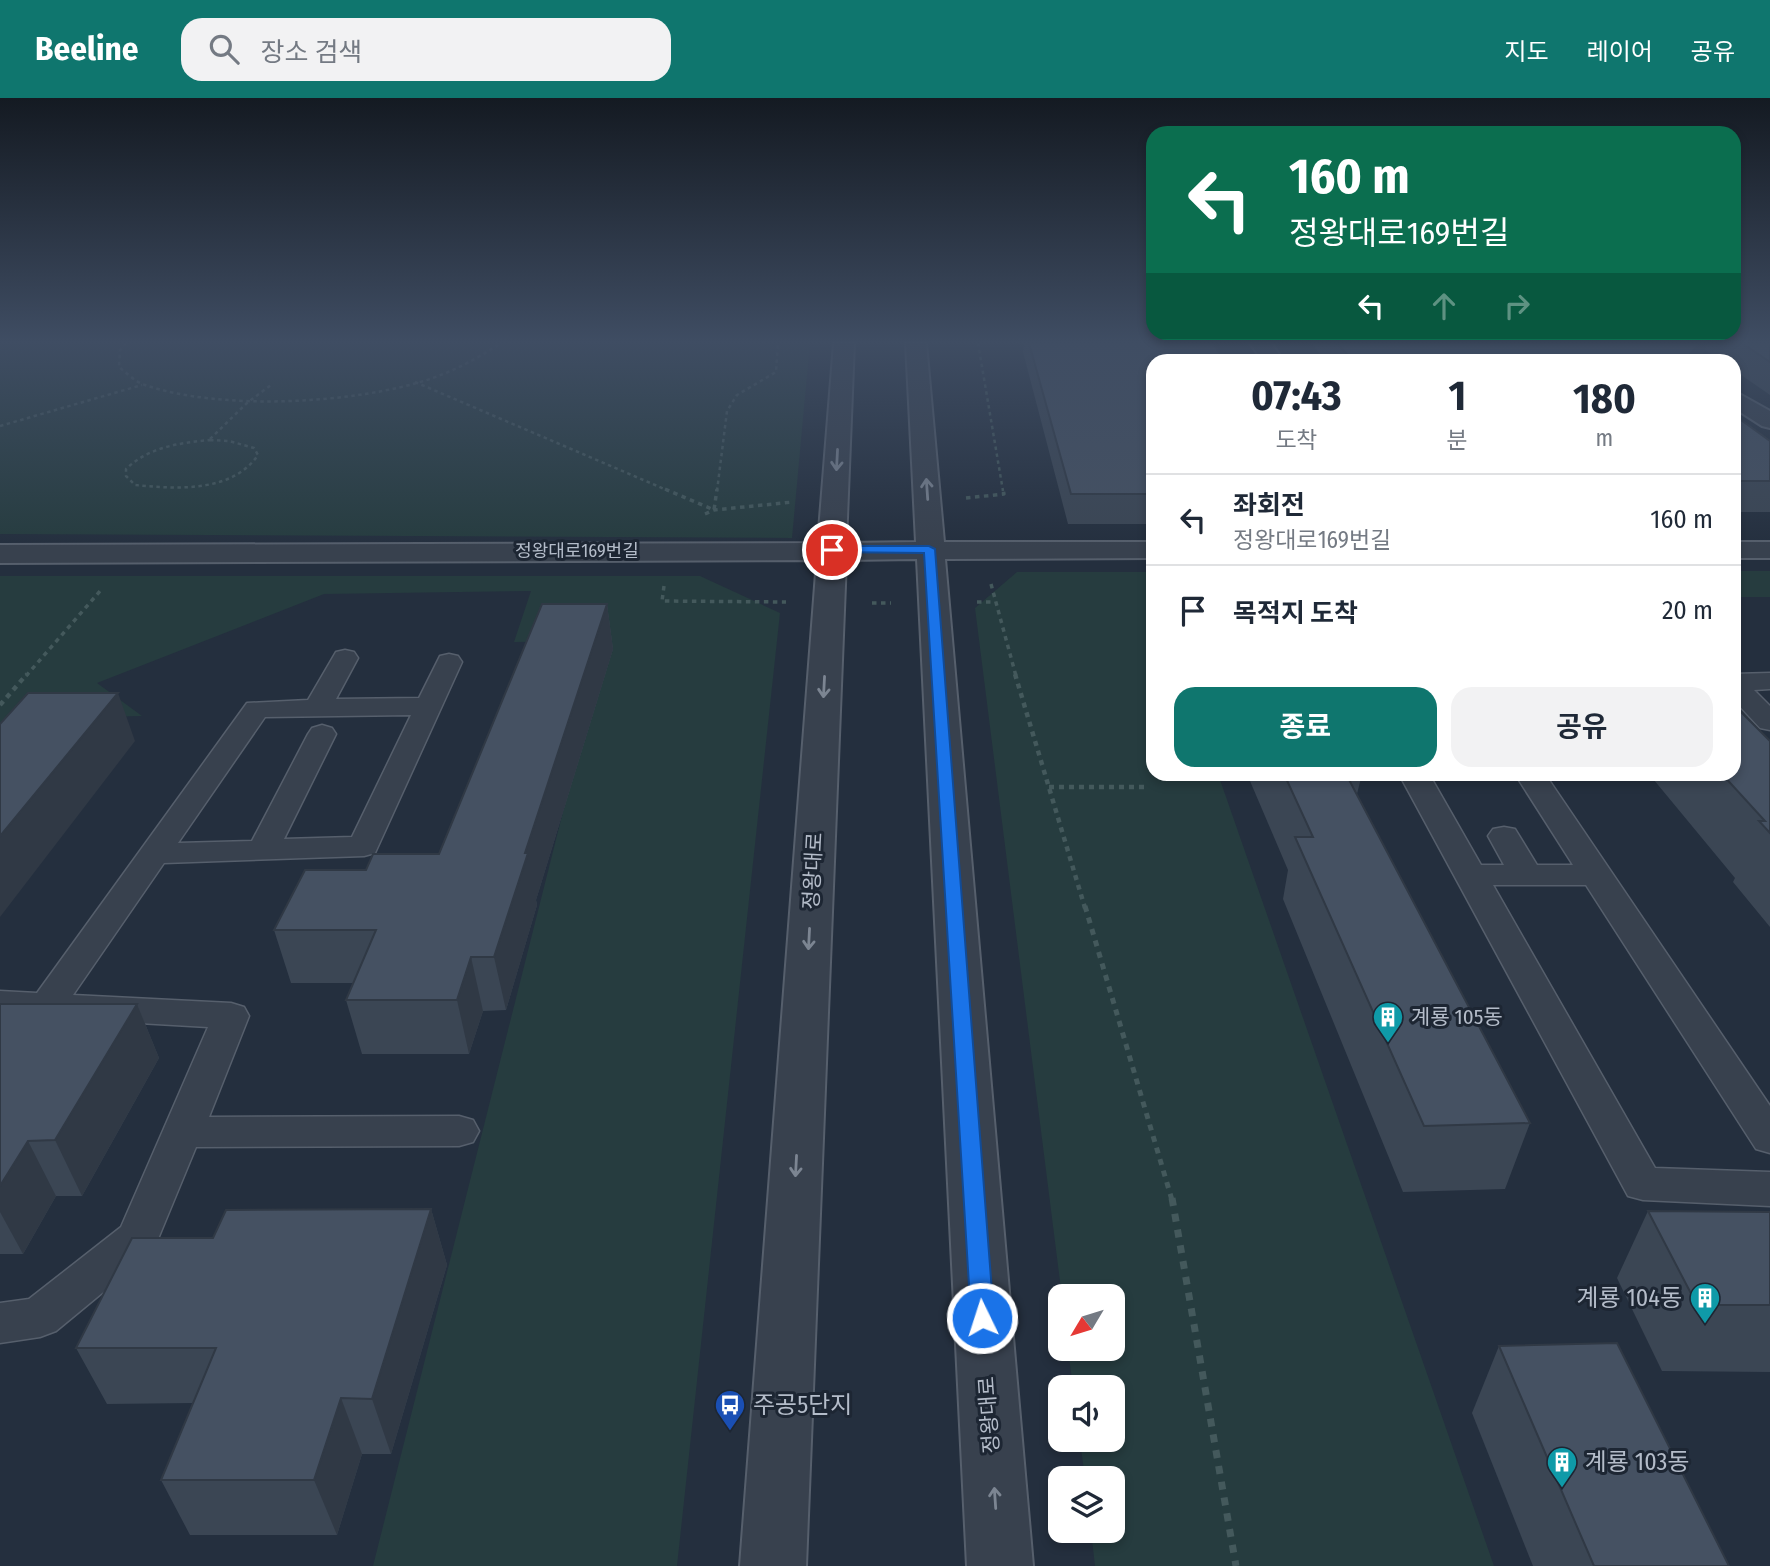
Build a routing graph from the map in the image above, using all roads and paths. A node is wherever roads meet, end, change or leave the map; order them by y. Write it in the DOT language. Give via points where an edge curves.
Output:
graph roads {
  1 [pos="49,412"];
  2 [pos="239,412"];
  3 [pos="484,412"];
  4 [pos="727,412"];
  5 [pos="840,412"];
  6 [pos="920,412"];
  7 [pos="990,412"];
  8 [pos="1755,412"];
  9 [pos="1770,421"];
  10 [pos="0,426"];
  11 [pos="210,440"];
  12 [pos="1004,494"];
  13 [pos="929,549"];
  14 [pos="832,550"];
  15 [pos="1146,550"];
  16 [pos="1741,550"];
  17 [pos="1770,550"];
  18 [pos="0,554"];
  19 [pos="107,582"];
  20 [pos="993,602"];
  21 [pos="345,658"];
  22 [pos="449,662"];
  23 [pos="1770,681"];
  24 [pos="1741,683"];
  25 [pos="1741,691"];
  26 [pos="0,705"];
  27 [pos="428,706"];
  28 [pos="319,721"];
  29 [pos="1770,722"];
  30 [pos="1418,781"];
  31 [pos="1535,781"];
  32 [pos="1049,788"];
  33 [pos="1149,788"];
  34 [pos="1504,836"];
  35 [pos="263,850"];
  36 [pos="154,854"];
  37 [pos="1597,874"];
  38 [pos="1470,875"];
  39 [pos="1526,875"];
  40 [pos="0,1003"];
  41 [pos="47,1005"];
  42 [pos="459,1131"];
  43 [pos="182,1132"];
  44 [pos="1770,1138"];
  45 [pos="1770,1189"];
  46 [pos="0,1323"];
  47 [pos="773,1566"];
  48 [pos="1000,1566"];
  49 [pos="1236,1566"];
  1 -- 10 [label="path"];
  2 -- 11 [label="path"];
  3 -- 4 [label="path" via="714,510"];
  5 -- 14 [label="street, 정왕대로, one-way"];
  13 -- 6 [label="street, 정왕대로, one-way"];
  7 -- 12 [label="path"];
  8 -- 9 [label="street"];
  11 -- 11 [label="path" via="147,453 133,460 126,477 135,485 189,486 230,477 255,462 258,455 254,448"];
  13 -- 14 [label="street, 정왕대로169번길"];
  13 -- 15 [label="street, 정왕대로169번길"];
  48 -- 13 [label="street, 정왕대로, one-way"];
  14 -- 18 [label="street, 정왕대로169번길"];
  14 -- 47 [label="street, 정왕대로, one-way"];
  16 -- 17 [label="street"];
  19 -- 26 [label="path"];
  20 -- 32 [label="path"];
  21 -- 28 [label="lane"];
  22 -- 27 [label="lane"];
  23 -- 24 [label="lane"];
  25 -- 29 [label="lane"];
  27 -- 28 [label="lane"];
  27 -- 35 [label="lane" via="364,846"];
  28 -- 35 [label="lane"];
  28 -- 36 [label="lane" via="257,709"];
  30 -- 38 [label="lane"];
  31 -- 37 [label="lane"];
  32 -- 33 [label="path"];
  32 -- 49 [label="path" via="1172,1198"];
  34 -- 39 [label="lane"];
  35 -- 36 [label="lane"];
  36 -- 41 [label="lane"];
  37 -- 39 [label="lane"];
  37 -- 44 [label="lane"];
  38 -- 39 [label="lane"];
  38 -- 45 [label="lane" via="1643,1184"];
  40 -- 41 [label="lane"];
  41 -- 43 [label="lane" via="231,1016"];
  42 -- 43 [label="lane"];
  43 -- 46 [label="lane" via="138,1238 40,1317"];
}
